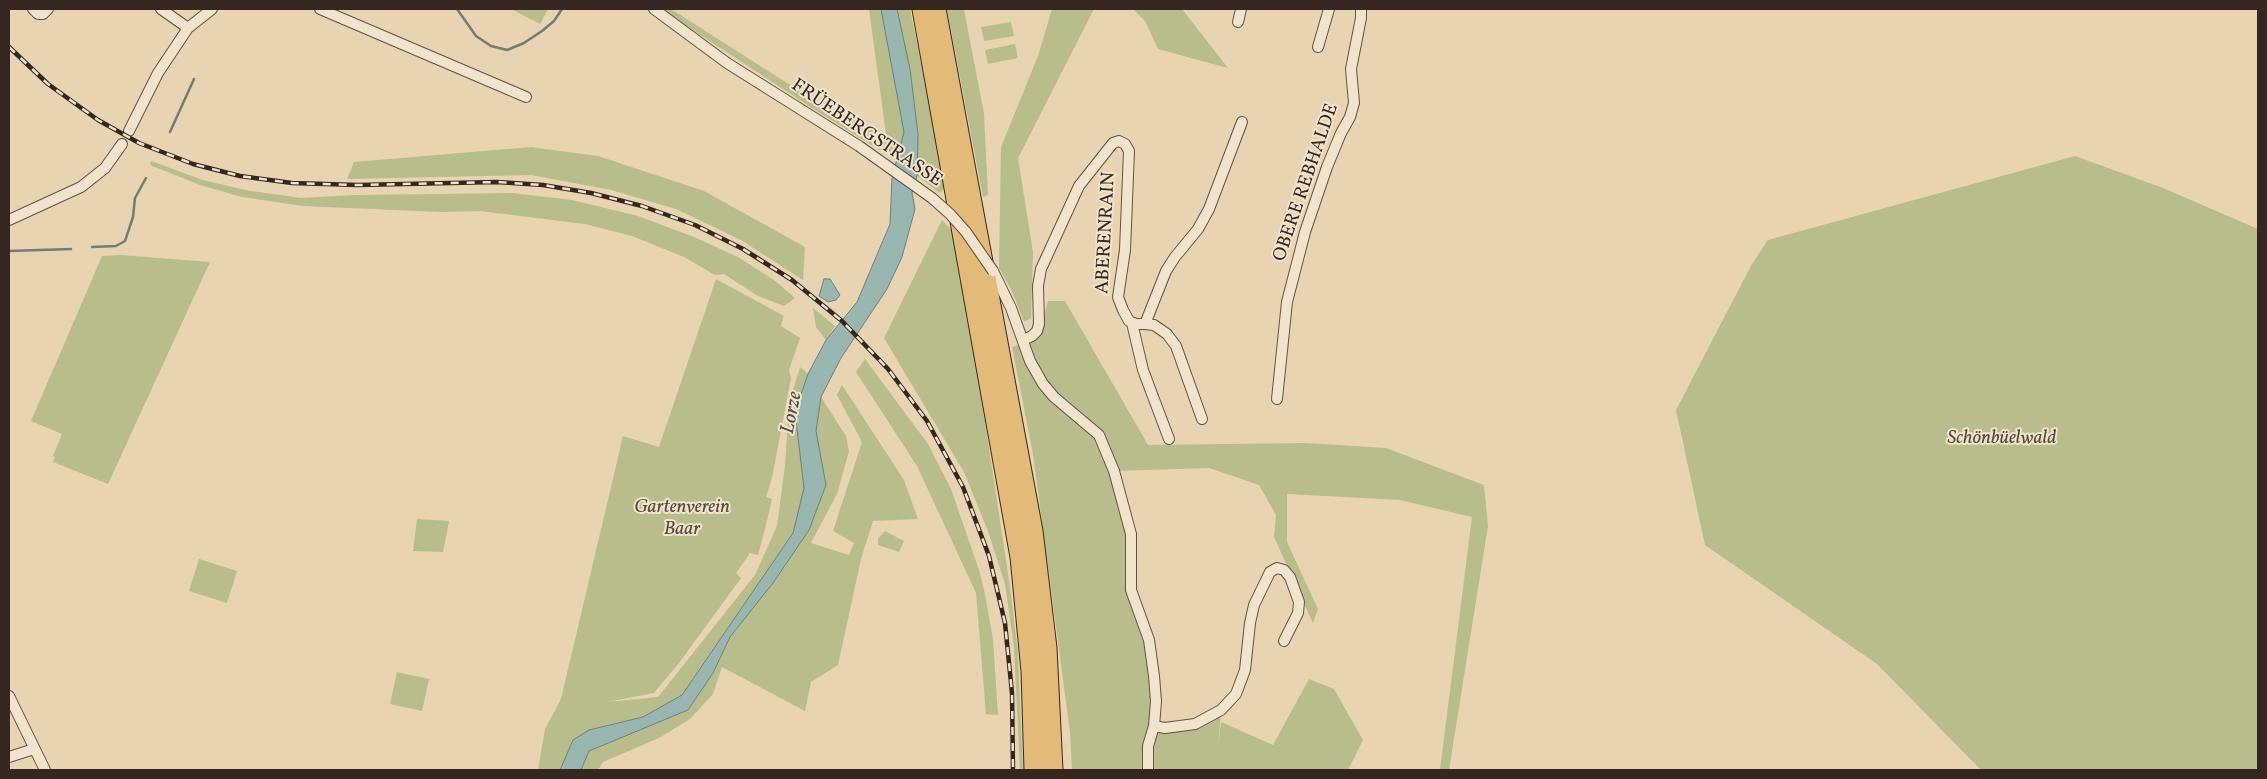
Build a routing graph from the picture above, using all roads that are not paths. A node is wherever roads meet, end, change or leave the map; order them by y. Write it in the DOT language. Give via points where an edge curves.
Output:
graph roads {
  1 [pos="48,9"];
  2 [pos="161,9"];
  3 [pos="212,9"];
  4 [pos="320,9"];
  5 [pos="654,9"];
  6 [pos="922,9"];
  7 [pos="936,9"];
  8 [pos="1240,9"];
  9 [pos="1329,9"];
  10 [pos="1361,9"];
  11 [pos="36,11"];
  12 [pos="1238,22"];
  13 [pos="188,28"];
  14 [pos="1318,48"];
  15 [pos="526,97"];
  16 [pos="1242,122"];
  17 [pos="129,132"];
  18 [pos="122,144"];
  19 [pos="9,220"];
  20 [pos="1132,322"];
  21 [pos="1145,324"];
  22 [pos="1023,340"];
  23 [pos="1276,399"];
  24 [pos="1202,419"];
  25 [pos="1168,439"];
  26 [pos="1284,641"];
  27 [pos="9,696"];
  28 [pos="1154,726"];
  29 [pos="34,749"];
  30 [pos="9,757"];
  31 [pos="45,770"];
  32 [pos="1034,770"];
  33 [pos="1053,770"];
  34 [pos="1148,770"];
  1 -- 11 [label="street" via="43,14"];
  2 -- 13 [label="street"];
  3 -- 13 [label="street"];
  4 -- 15 [label="street"];
  5 -- 22 [label="street, FRÜEBERGSTRASSE, bridge" via="727,63 859,146 932,198 966,232 993,271"];
  6 -- 32 [label="highway" via="1021,565 1031,671"];
  7 -- 33 [label="highway" via="1033,531 1047,648"];
  8 -- 12 [label="street"];
  9 -- 14 [label="street"];
  10 -- 23 [label="street, OBERE REBHALDE" via="1351,69 1354,102 1305,232 1287,302"];
  13 -- 17 [label="street" via="158,73"];
  16 -- 21 [label="street" via="1209,209 1166,271"];
  18 -- 19 [label="street" via="105,168 81,187"];
  20 -- 21 [label="street"];
  20 -- 22 [label="street, ABERENRAIN" via="1122,310 1118,297 1125,250 1129,151 1119,141 1113,143 1079,186 1041,269 1037,331"];
  20 -- 25 [label="street" via="1143,370"];
  21 -- 24 [label="street" via="1154,325 1167,334 1176,346"];
  22 -- 28 [label="street, FRÜEBERGSTRASSE" via="1043,384 1099,435 1114,471 1131,534 1131,590 1150,640 1156,701"];
  26 -- 28 [label="street" via="1298,612 1299,602 1290,577 1277,568 1270,572 1254,605 1245,670 1232,699 1221,710 1195,724 1165,728"];
  27 -- 29 [label="street"];
  28 -- 34 [label="street, FRÜEBERGSTRASSE" via="1148,746"];
  29 -- 30 [label="street"];
  29 -- 31 [label="street"];
}
